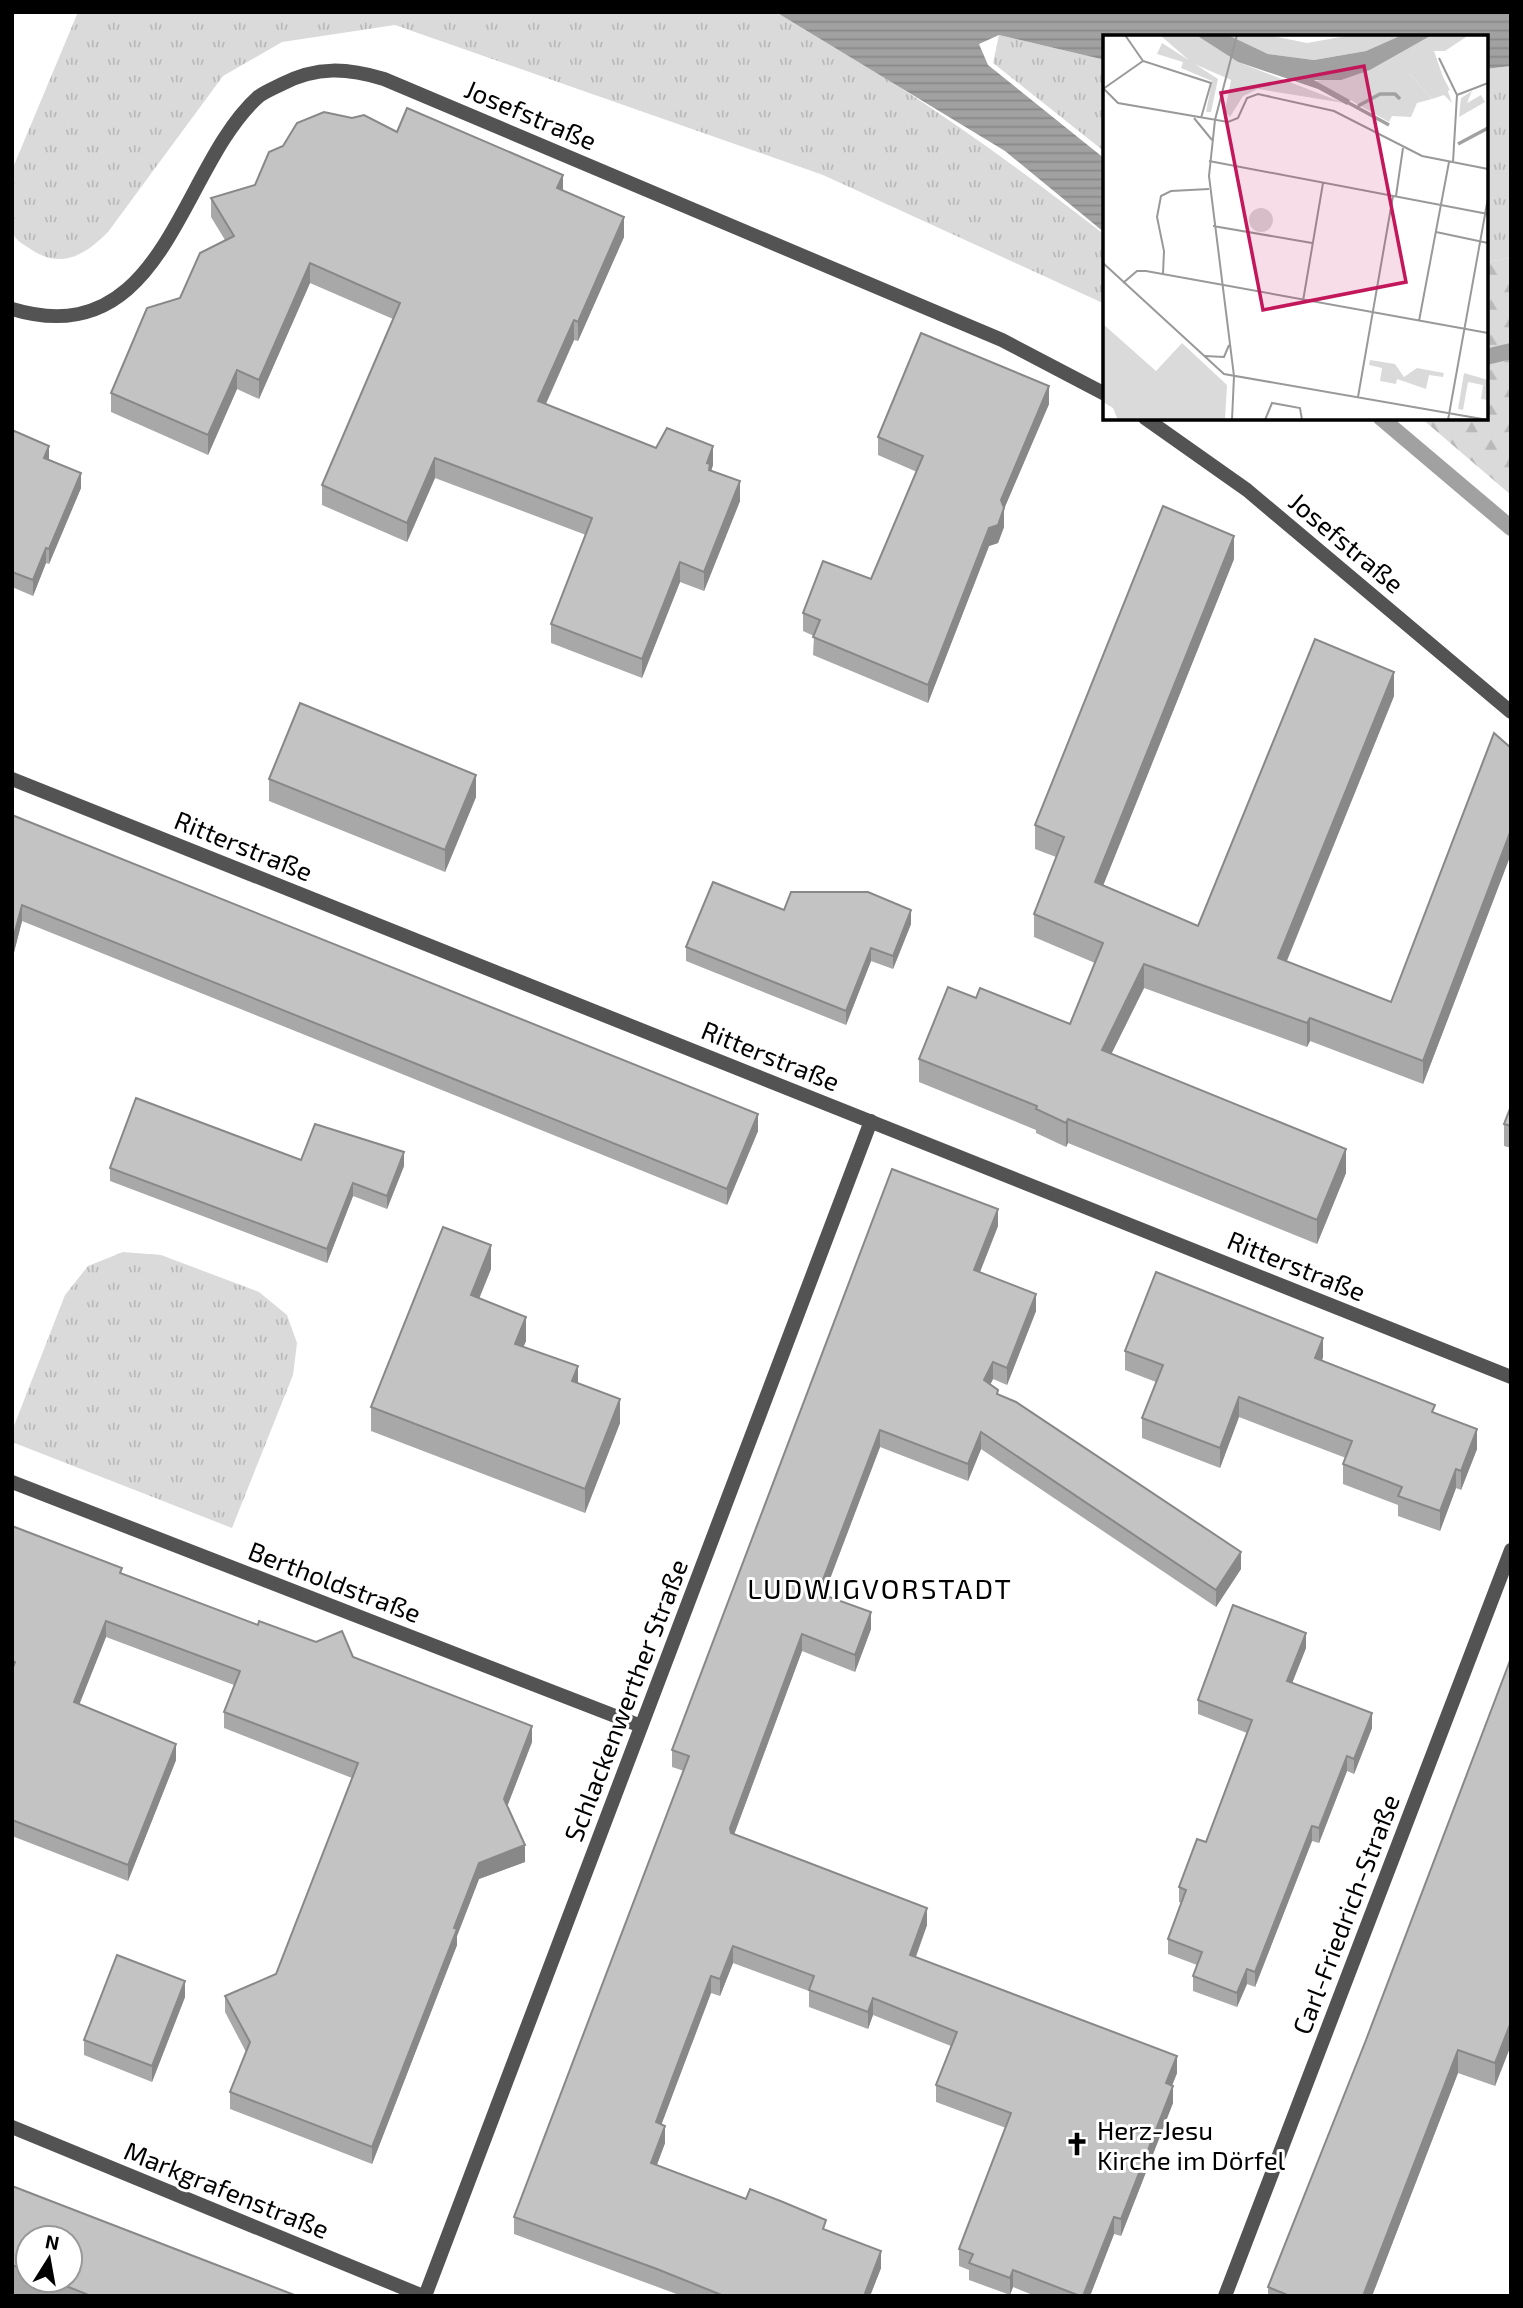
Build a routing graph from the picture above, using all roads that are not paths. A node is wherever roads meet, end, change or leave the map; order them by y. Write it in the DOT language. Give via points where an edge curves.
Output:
graph roads {
  1 [pos="12,309"];
  2 [pos="1103,393"];
  3 [pos="1149,420"];
  4 [pos="1511,712"];
  5 [pos="12,779"];
  6 [pos="871,1121"];
  7 [pos="1511,1377"];
  8 [pos="12,1482"];
  9 [pos="1511,1550"];
  10 [pos="641,1726"];
  11 [pos="12,2127"];
  12 [pos="424,2296"];
  13 [pos="1225,2296"];
  1 -- 2 [label="street, Josefstraße" via="57,317 101,307 130,286 163,250 230,132 259,96 320,70 349,69 384,79 978,330"];
  3 -- 4 [label="street, Josefstraße" via="1247,490"];
  5 -- 6 [label="street, Ritterstraße"];
  6 -- 7 [label="street, Ritterstraße"];
  6 -- 10 [label="street, Schlackenwerther Straße"];
  8 -- 10 [label="street, Bertholdstraße"];
  9 -- 13 [label="street, Carl-Friedrich-Straße"];
  10 -- 12 [label="street, Schlackenwerther Straße"];
  11 -- 12 [label="street, Markgrafenstraße"];
}
